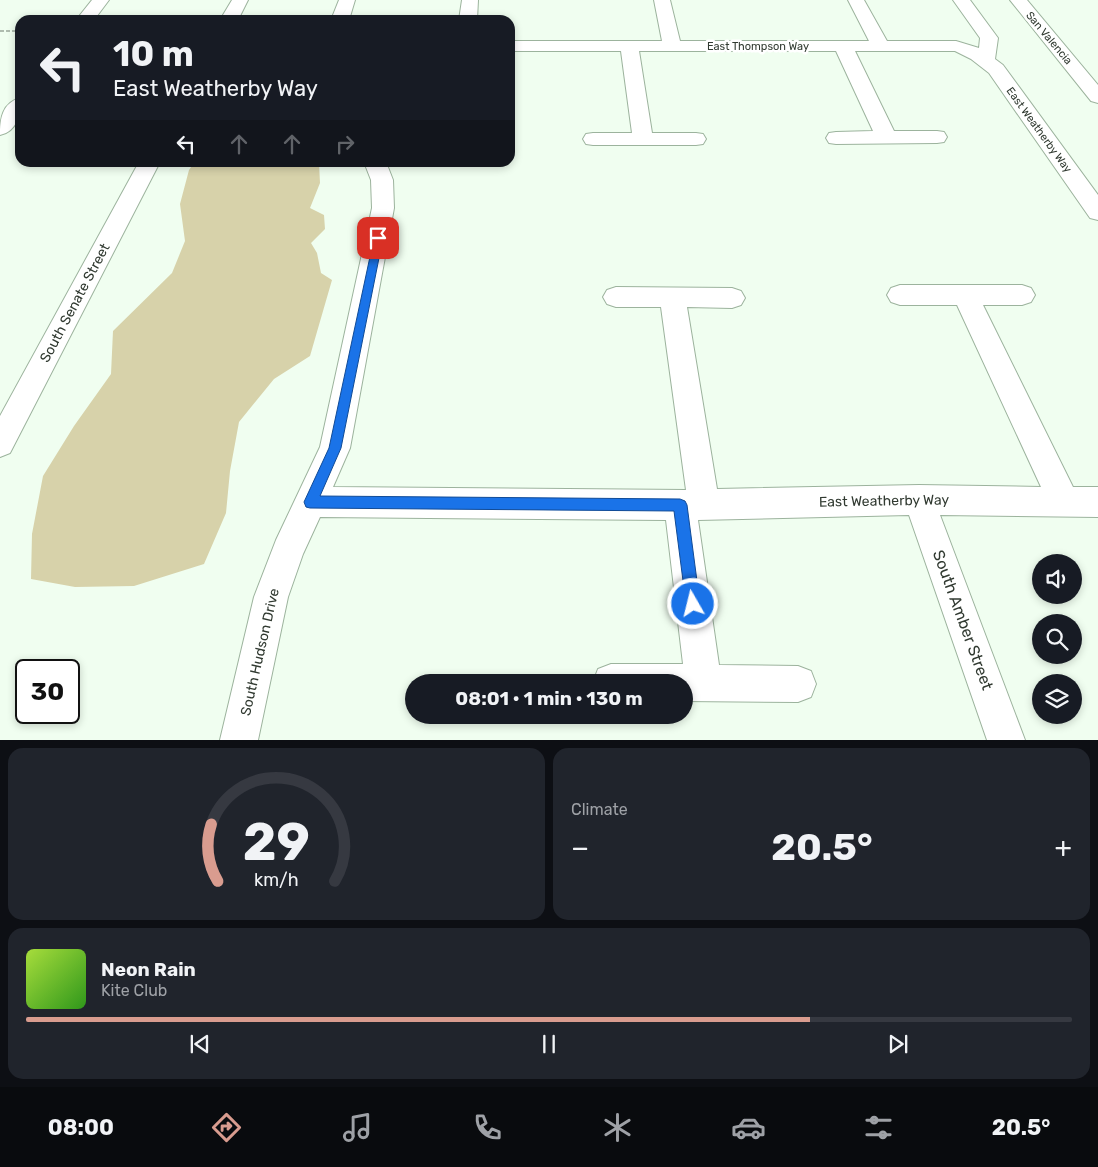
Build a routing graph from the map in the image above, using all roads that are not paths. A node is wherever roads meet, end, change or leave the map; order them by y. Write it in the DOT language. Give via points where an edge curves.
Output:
graph roads {
  1 [pos="101,0"];
  2 [pos="240,0"];
  3 [pos="347,0"];
  4 [pos="470,0"];
  5 [pos="662,0"];
  6 [pos="856,0"];
  7 [pos="961,0"];
  8 [pos="1018,0"];
  9 [pos="89,15"];
  10 [pos="232,15"];
  11 [pos="342,15"];
  12 [pos="468,15"];
  13 [pos="880,45"];
  14 [pos="515,46"];
  15 [pos="629,46"];
  16 [pos="672,46"];
  17 [pos="843,46"];
  18 [pos="980,56"];
  19 [pos="1089,76"];
  20 [pos="1098,96"];
  21 [pos="15,110"];
  22 [pos="0,129"];
  23 [pos="936,137"];
  24 [pos="643,138"];
  25 [pos="836,138"];
  26 [pos="887,138"];
  27 [pos="593,139"];
  28 [pos="696,139"];
  29 [pos="147,167"];
  30 [pos="377,167"];
  31 [pos="1098,212"];
  32 [pos="900,295"];
  33 [pos="1022,295"];
  34 [pos="966,296"];
  35 [pos="616,297"];
  36 [pos="732,298"];
  37 [pos="673,299"];
  38 [pos="0,444"];
  39 [pos="919,500"];
  40 [pos="310,502"];
  41 [pos="1064,502"];
  42 [pos="1098,502"];
  43 [pos="692,505"];
  44 [pos="693,683"];
  45 [pos="703,683"];
  46 [pos="798,684"];
  47 [pos="239,740"];
  48 [pos="1006,740"];
  1 -- 9 [label="street"];
  2 -- 10 [label="street"];
  3 -- 11 [label="street"];
  4 -- 12 [label="street"];
  5 -- 16 [label="street"];
  6 -- 13 [label="street"];
  7 -- 18 [label="street" via="989,38"];
  8 -- 19 [label="street, San Valencia"];
  13 -- 17 [label="street, East Thompson Way"];
  13 -- 18 [label="street, East Thompson Way" via="956,46"];
  14 -- 15 [label="street, East Thompson Way"];
  15 -- 16 [label="street, East Thompson Way"];
  15 -- 24 [label="street"];
  16 -- 17 [label="street, East Thompson Way"];
  17 -- 26 [label="street"];
  18 -- 31 [label="street, East Weatherby Way" via="996,69"];
  19 -- 20 [label="street, San Valencia"];
  21 -- 22 [label="street"];
  23 -- 26 [label="street"];
  24 -- 27 [label="street"];
  24 -- 28 [label="street"];
  25 -- 26 [label="street"];
  29 -- 38 [label="street, South Senate Street"];
  30 -- 40 [label="street, South Hudson Drive" via="382,180 383,208 378,238 335,448"];
  32 -- 34 [label="street"];
  33 -- 34 [label="street"];
  34 -- 41 [label="street"];
  35 -- 37 [label="street"];
  36 -- 37 [label="street"];
  37 -- 43 [label="street"];
  39 -- 41 [label="street, East Weatherby Way"];
  39 -- 43 [label="street, East Weatherby Way"];
  39 -- 48 [label="street, South Amber Street"];
  40 -- 43 [label="street, East Weatherby Way"];
  40 -- 47 [label="street, South Hudson Drive" via="271,597"];
  41 -- 42 [label="street, East Weatherby Way"];
  43 -- 45 [label="street"];
  44 -- 45 [label="street"];
  45 -- 46 [label="street"];
}
